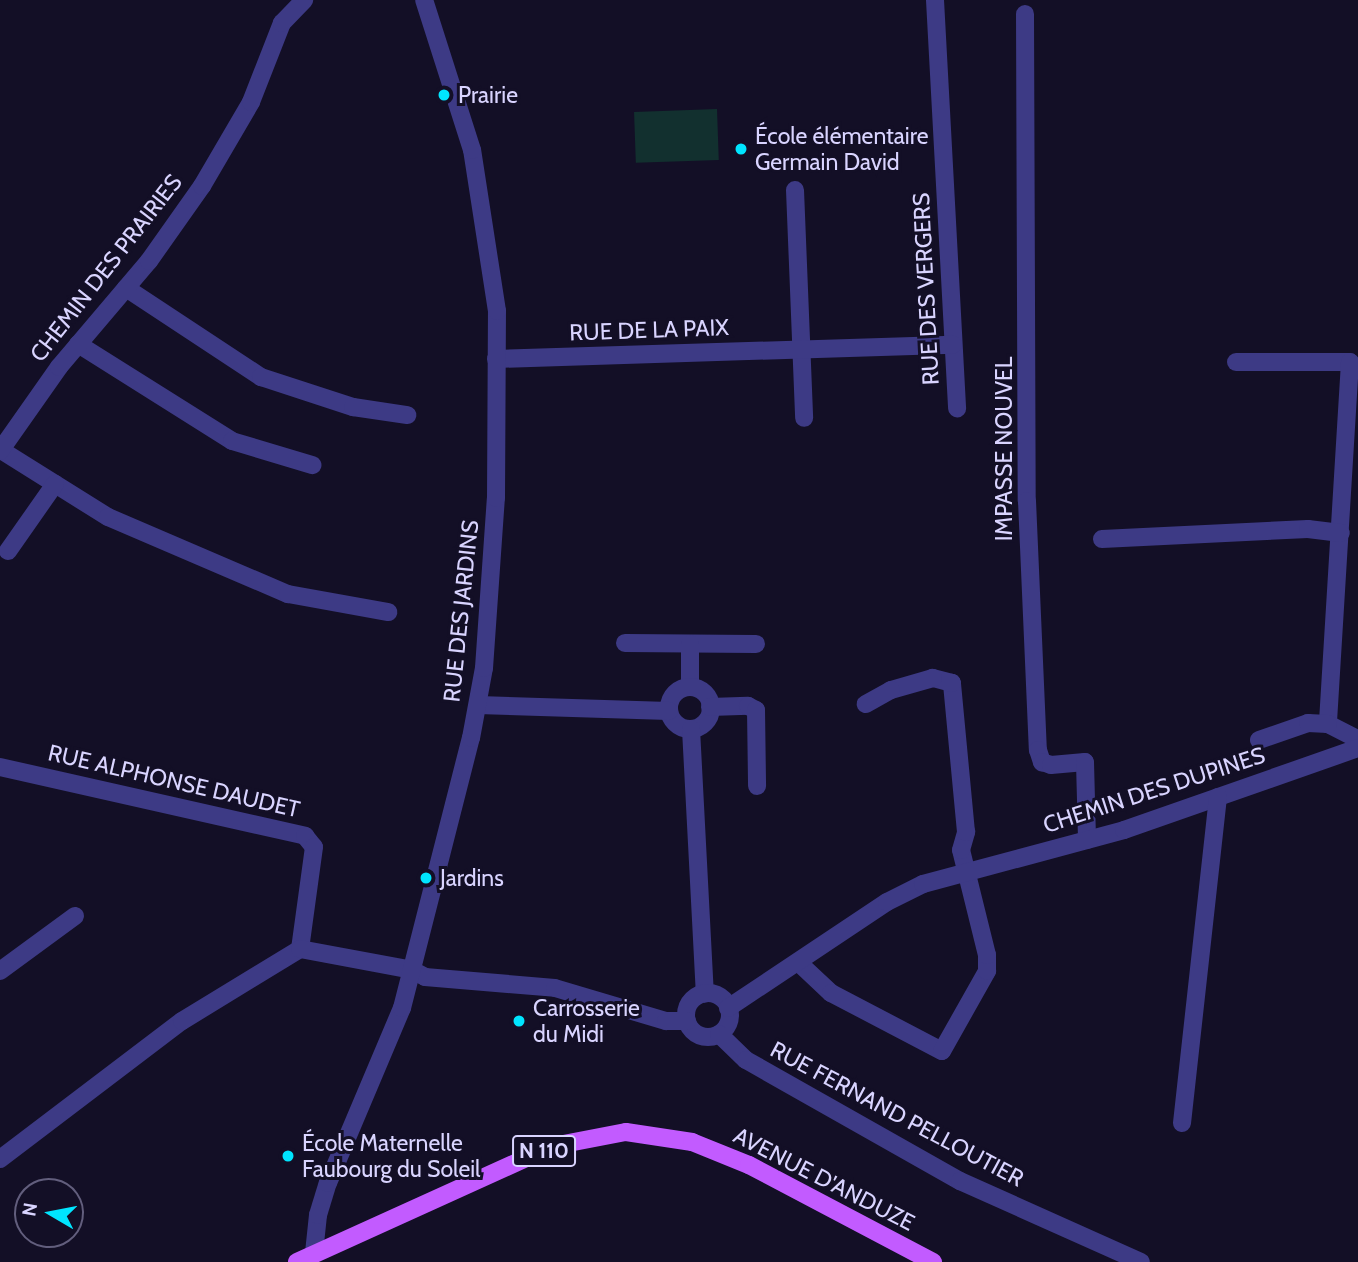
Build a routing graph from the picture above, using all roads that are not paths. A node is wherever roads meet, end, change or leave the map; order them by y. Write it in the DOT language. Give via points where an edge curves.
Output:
graph roads {
  1 [pos="304,0"];
  2 [pos="424,0"];
  3 [pos="935,0"];
  4 [pos="1025,14"];
  5 [pos="795,190"];
  6 [pos="126,288"];
  7 [pos="78,344"];
  8 [pos="953,345"];
  9 [pos="804,349"];
  10 [pos="496,359"];
  11 [pos="1236,362"];
  12 [pos="957,408"];
  13 [pos="407,415"];
  14 [pos="804,418"];
  15 [pos="1,451"];
  16 [pos="312,466"];
  17 [pos="55,484"];
  18 [pos="1341,533"];
  19 [pos="1102,539"];
  20 [pos="8,551"];
  21 [pos="388,612"];
  22 [pos="625,643"];
  23 [pos="690,644"];
  24 [pos="756,644"];
  25 [pos="690,687"];
  26 [pos="866,704"];
  27 [pos="478,705"];
  28 [pos="710,707"];
  29 [pos="669,711"];
  30 [pos="1328,724"];
  31 [pos="691,729"];
  32 [pos="1358,739"];
  33 [pos="1259,740"];
  34 [pos="1358,748"];
  35 [pos="0,767"];
  36 [pos="757,786"];
  37 [pos="1219,797"];
  38 [pos="1087,840"];
  39 [pos="964,873"];
  40 [pos="75,916"];
  41 [pos="300,949"];
  42 [pos="799,963"];
  43 [pos="412,970"];
  44 [pos="0,971"];
  45 [pos="705,994"];
  46 [pos="728,1008"];
  47 [pos="687,1021"];
  48 [pos="712,1035"];
  49 [pos="1182,1123"];
  50 [pos="0,1159"];
  51 [pos="314,1253"];
  52 [pos="297,1262"];
  53 [pos="933,1262"];
  54 [pos="1140,1262"];
  1 -- 6 [label="street, CHEMIN DES PRAIRIES" via="282,23 251,102 202,186"];
  2 -- 10 [label="street, RUE DES JARDINS" via="472,150 496,311"];
  3 -- 8 [label="street, RUE DES VERGERS"];
  4 -- 38 [label="street, IMPASSE NOUVEL" via="1027,501 1038,750 1042,762 1051,765 1085,762"];
  5 -- 9 [label="street"];
  6 -- 7 [label="street, CHEMIN DES PRAIRIES"];
  6 -- 13 [label="street" via="261,377 353,407"];
  7 -- 15 [label="street, CHEMIN DES PRAIRIES"];
  7 -- 16 [label="street" via="232,441"];
  8 -- 9 [label="street, RUE DE LA PAIX"];
  8 -- 12 [label="street, RUE DES VERGERS"];
  9 -- 10 [label="street, RUE DE LA PAIX"];
  9 -- 14 [label="street"];
  10 -- 27 [label="street, RUE DES JARDINS" via="496,506"];
  11 -- 18 [label="street" via="1350,362"];
  15 -- 17 [label="street"];
  17 -- 20 [label="street"];
  17 -- 21 [label="street" via="108,517 288,594"];
  18 -- 19 [label="street" via="1308,529"];
  18 -- 30 [label="street"];
  22 -- 23 [label="street"];
  23 -- 24 [label="street"];
  23 -- 25 [label="street"];
  25 -- 28 [label="street" via="703,691"];
  25 -- 29 [label="street" via="671,699"];
  26 -- 39 [label="street" via="891,690 933,678 952,683 966,832 961,850"];
  27 -- 29 [label="street"];
  27 -- 43 [label="street, RUE DES JARDINS"];
  28 -- 31 [label="street" via="703,725"];
  28 -- 36 [label="street" via="756,710"];
  29 -- 31 [label="street" via="677,724"];
  30 -- 32 [label="street"];
  30 -- 33 [label="street, CHEMIN DES DUPINES" via="1308,723"];
  31 -- 45 [label="street"];
  34 -- 37 [label="street, CHEMIN DES DUPINES"];
  35 -- 41 [label="street, RUE ALPHONSE DAUDET" via="305,836 314,847"];
  37 -- 38 [label="street, CHEMIN DES DUPINES"];
  37 -- 49 [label="street"];
  38 -- 39 [label="street, CHEMIN DES DUPINES"];
  39 -- 42 [label="street, CHEMIN DES DUPINES" via="923,884 887,902"];
  39 -- 42 [label="street" via="987,955 987,971 942,1051 831,993"];
  40 -- 44 [label="street"];
  41 -- 43 [label="street"];
  41 -- 50 [label="street" via="182,1021"];
  42 -- 46 [label="street, CHEMIN DES DUPINES"];
  43 -- 47 [label="street" via="425,977 555,988 666,1021"];
  43 -- 51 [label="street, RUE DES JARDINS" via="402,1007 328,1183 318,1215"];
  45 -- 46 [label="street" via="719,997"];
  45 -- 47 [label="street" via="692,1000"];
  46 -- 48 [label="street" via="728,1023"];
  47 -- 48 [label="street" via="694,1032"];
  48 -- 54 [label="street, RUE FERNAND PELLOUTIER" via="746,1060 960,1181"];
  51 -- 52 [label="main road, N 110"];
  51 -- 53 [label="main road, AVENUE D'ANDUZE / N 110" via="553,1146 626,1132 692,1142 749,1165"];
}
